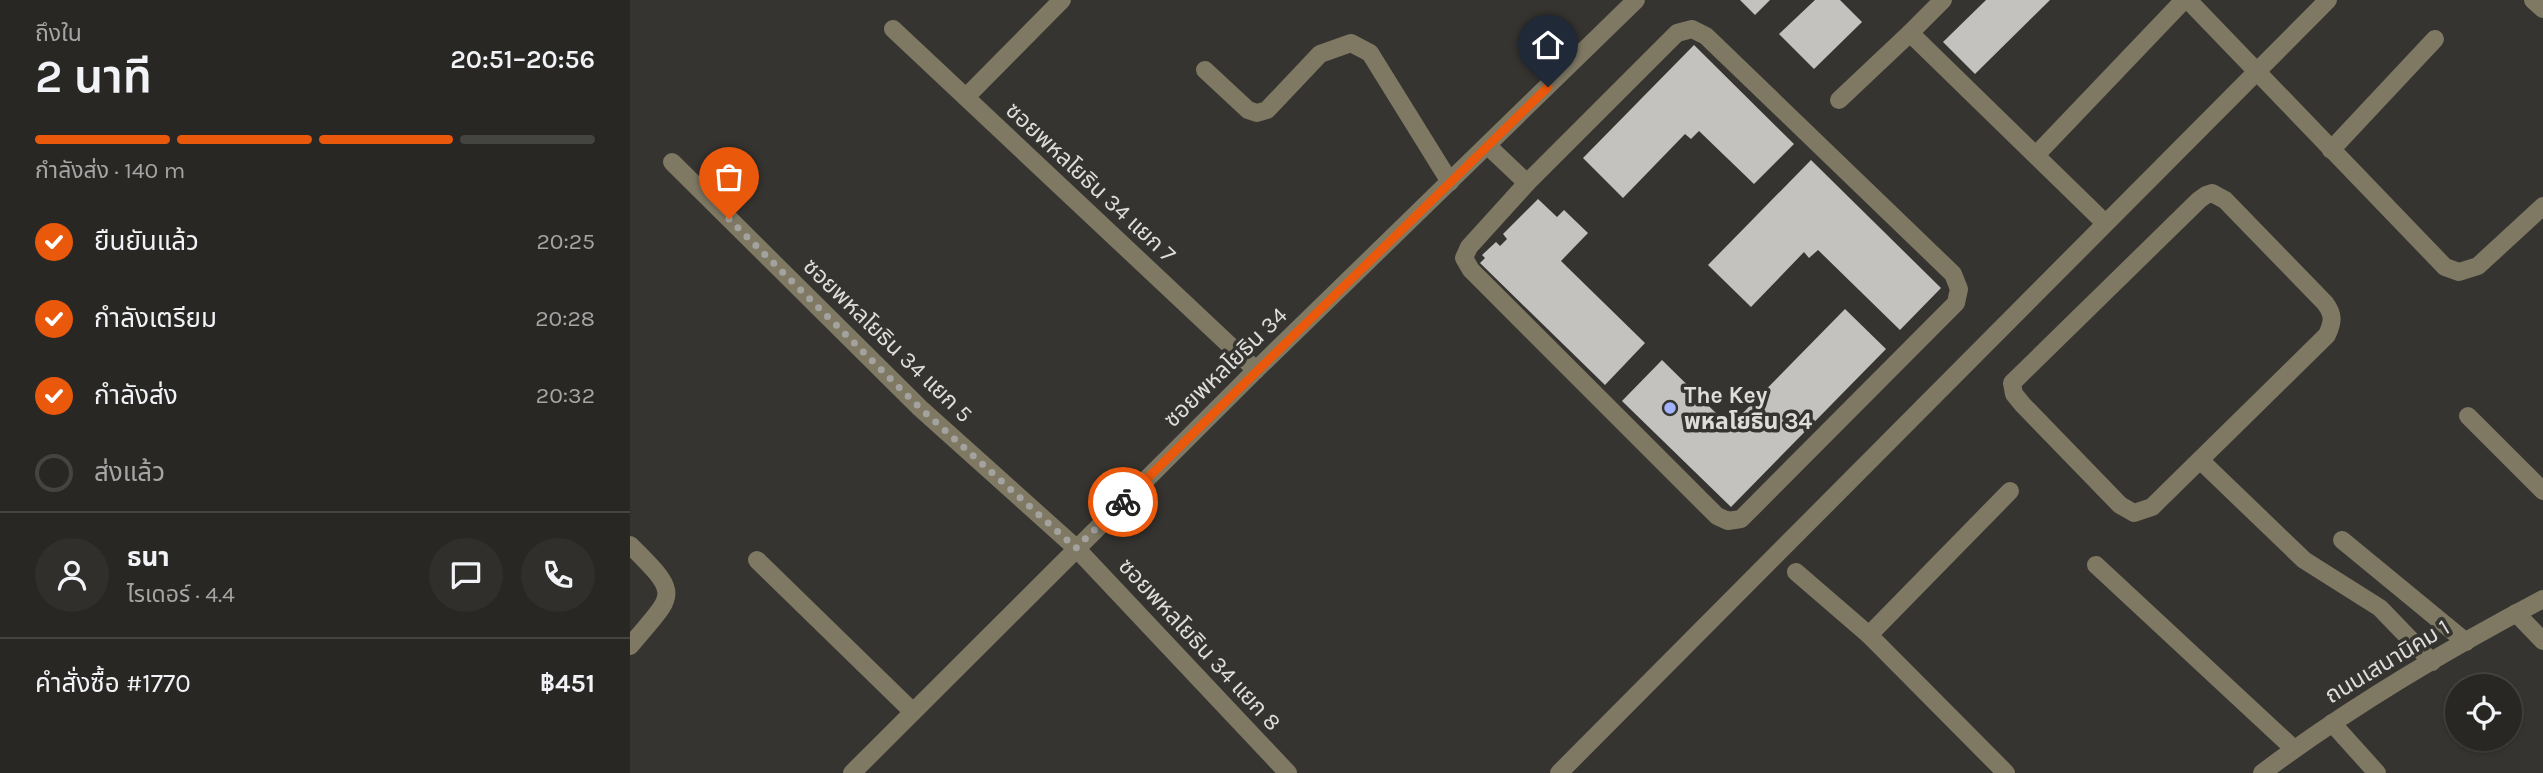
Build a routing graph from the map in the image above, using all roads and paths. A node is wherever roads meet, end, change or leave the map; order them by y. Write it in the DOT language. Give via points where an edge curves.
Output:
graph roads {
  1 [pos="1062,0"];
  2 [pos="1636,0"];
  3 [pos="1943,0"];
  4 [pos="2186,0"];
  5 [pos="2328,0"];
  6 [pos="2533,0"];
  7 [pos="2543,9"];
  8 [pos="893,29"];
  9 [pos="1910,33"];
  10 [pos="2435,39"];
  11 [pos="1205,70"];
  12 [pos="2258,70"];
  13 [pos="966,97"];
  14 [pos="1839,100"];
  15 [pos="1488,146"];
  16 [pos="2331,150"];
  17 [pos="2036,155"];
  18 [pos="672,162"];
  19 [pos="1450,182"];
  20 [pos="1527,183"];
  21 [pos="2543,206"];
  22 [pos="2105,223"];
  23 [pos="1256,370"];
  24 [pos="2468,416"];
  25 [pos="2200,460"];
  26 [pos="2010,491"];
  27 [pos="2543,491"];
  28 [pos="2342,540"];
  29 [pos="630,545"];
  30 [pos="1076,548"];
  31 [pos="757,560"];
  32 [pos="2096,565"];
  33 [pos="1796,572"];
  34 [pos="2543,599"];
  35 [pos="2516,613"];
  36 [pos="1869,635"];
  37 [pos="2543,641"];
  38 [pos="2466,642"];
  39 [pos="630,646"];
  40 [pos="2432,662"];
  41 [pos="914,712"];
  42 [pos="2332,723"];
  43 [pos="2294,749"];
  44 [pos="852,773"];
  45 [pos="1288,773"];
  46 [pos="1559,773"];
  47 [pos="2006,773"];
  48 [pos="2262,773"];
  49 [pos="2377,773"];
  1 -- 13 [label="street"];
  2 -- 15 [label="street, ซอยพหลโยธิน 34"];
  3 -- 9 [label="street"];
  4 -- 12 [label="street"];
  4 -- 17 [label="street"];
  5 -- 12 [label="street"];
  6 -- 7 [label="street"];
  8 -- 13 [label="street, ซอยพหลโยธิน 34 แยก 7"];
  9 -- 14 [label="street"];
  9 -- 17 [label="street"];
  10 -- 16 [label="street"];
  11 -- 19 [label="street" via="1257,113 1267,110 1320,54 1351,43 1370,53"];
  12 -- 16 [label="street"];
  12 -- 22 [label="street"];
  13 -- 23 [label="street, ซอยพหลโยธิน 34 แยก 7"];
  15 -- 19 [label="street, ซอยพหลโยธิน 34"];
  15 -- 20 [label="street"];
  16 -- 21 [label="street" via="2445,267 2459,272 2478,266"];
  17 -- 22 [label="street"];
  18 -- 30 [label="street, ซอยพหลโยธิน 34 แยก 5" via="920,408"];
  19 -- 23 [label="street, ซอยพหลโยธิน 34"];
  20 -- 20 [label="street" via="1677,33 1692,29 1706,36 1953,274 1959,289 1956,303 1741,519 1728,521 1717,516 1471,270 1464,258 1469,247"];
  22 -- 46 [label="street"];
  23 -- 30 [label="street, ซอยพหลโยธิน 34"];
  24 -- 27 [label="street"];
  25 -- 25 [label="street" via="2327,335 2332,324 2325,303 2225,200 2212,194 2199,200 2015,377 2011,388 2022,405 2128,511 2152,507"];
  25 -- 40 [label="street" via="2304,560 2380,608"];
  26 -- 36 [label="street"];
  28 -- 38 [label="street"];
  29 -- 39 [label="street" via="668,588 667,602"];
  30 -- 41 [label="street, ซอยพหลโยธิน 34"];
  30 -- 45 [label="street, ซอยพหลโยธิน 34 แยก 8"];
  31 -- 41 [label="street"];
  32 -- 43 [label="street"];
  33 -- 36 [label="street"];
  34 -- 35 [label="street, ถนนเสนานิคม 1"];
  35 -- 37 [label="street"];
  35 -- 38 [label="street, ถนนเสนานิคม 1"];
  36 -- 47 [label="street"];
  38 -- 40 [label="street, ถนนเสนานิคม 1"];
  40 -- 42 [label="street, ถนนเสนานิคม 1"];
  41 -- 44 [label="street, ซอยพหลโยธิน 34"];
  42 -- 43 [label="street, ถนนเสนานิคม 1"];
  42 -- 49 [label="street"];
  43 -- 48 [label="street, ถนนเสนานิคม 1"];
}
